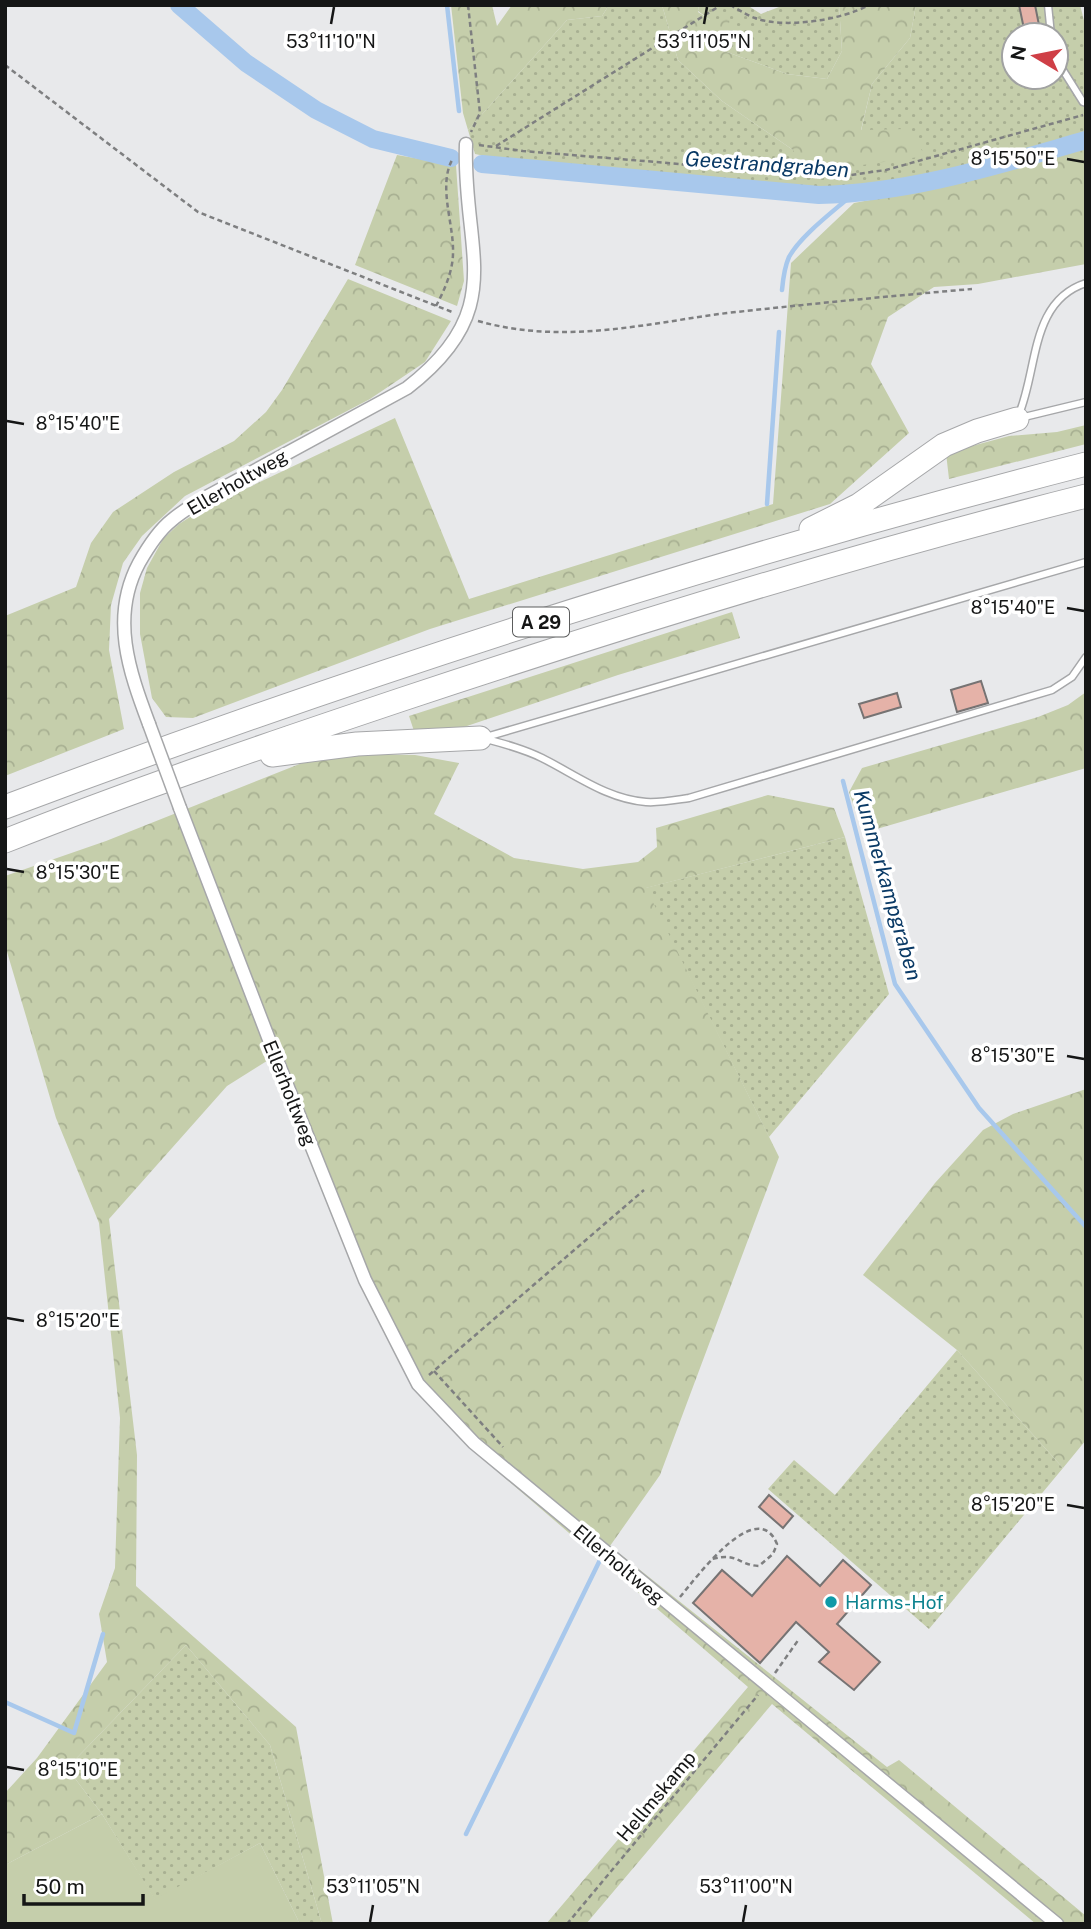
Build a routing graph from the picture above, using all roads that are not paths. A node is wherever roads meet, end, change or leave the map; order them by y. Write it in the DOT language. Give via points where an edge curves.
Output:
graph roads {
  1 [pos="1070,81"];
  2 [pos="1086,103"];
  3 [pos="466,146"];
  4 [pos="1086,283"];
  5 [pos="1086,402"];
  6 [pos="1017,419"];
  7 [pos="1086,464"];
  8 [pos="1086,496"];
  9 [pos="765,553"];
  10 [pos="1086,562"];
  11 [pos="1086,657"];
  12 [pos="481,738"];
  13 [pos="200,767"];
  14 [pos="5,807"];
  15 [pos="5,841"];
  16 [pos="1057,1924"];
  1 -- 2 [label="lane"];
  3 -- 16 [label="street, Ellerholtweg, bridge" via="476,277 466,318 446,352 408,388 199,501 171,521 148,546 132,575 124,607 124,644 133,681 351,1246 418,1384 512,1475"];
  4 -- 6 [label="lane" via="1068,291 1048,312"];
  5 -- 6 [label="lane"];
  6 -- 9 [label="highway" via="944,445 859,505"];
  7 -- 9 [label="highway, A 29"];
  8 -- 13 [label="highway, A 29" via="759,586"];
  9 -- 14 [label="highway, A 29" via="483,639"];
  10 -- 12 [label="lane"];
  11 -- 12 [label="lane" via="1072,677 1052,690 669,801 623,798 523,750"];
  12 -- 13 [label="highway" via="356,744"];
  13 -- 15 [label="highway, A 29"];
}
